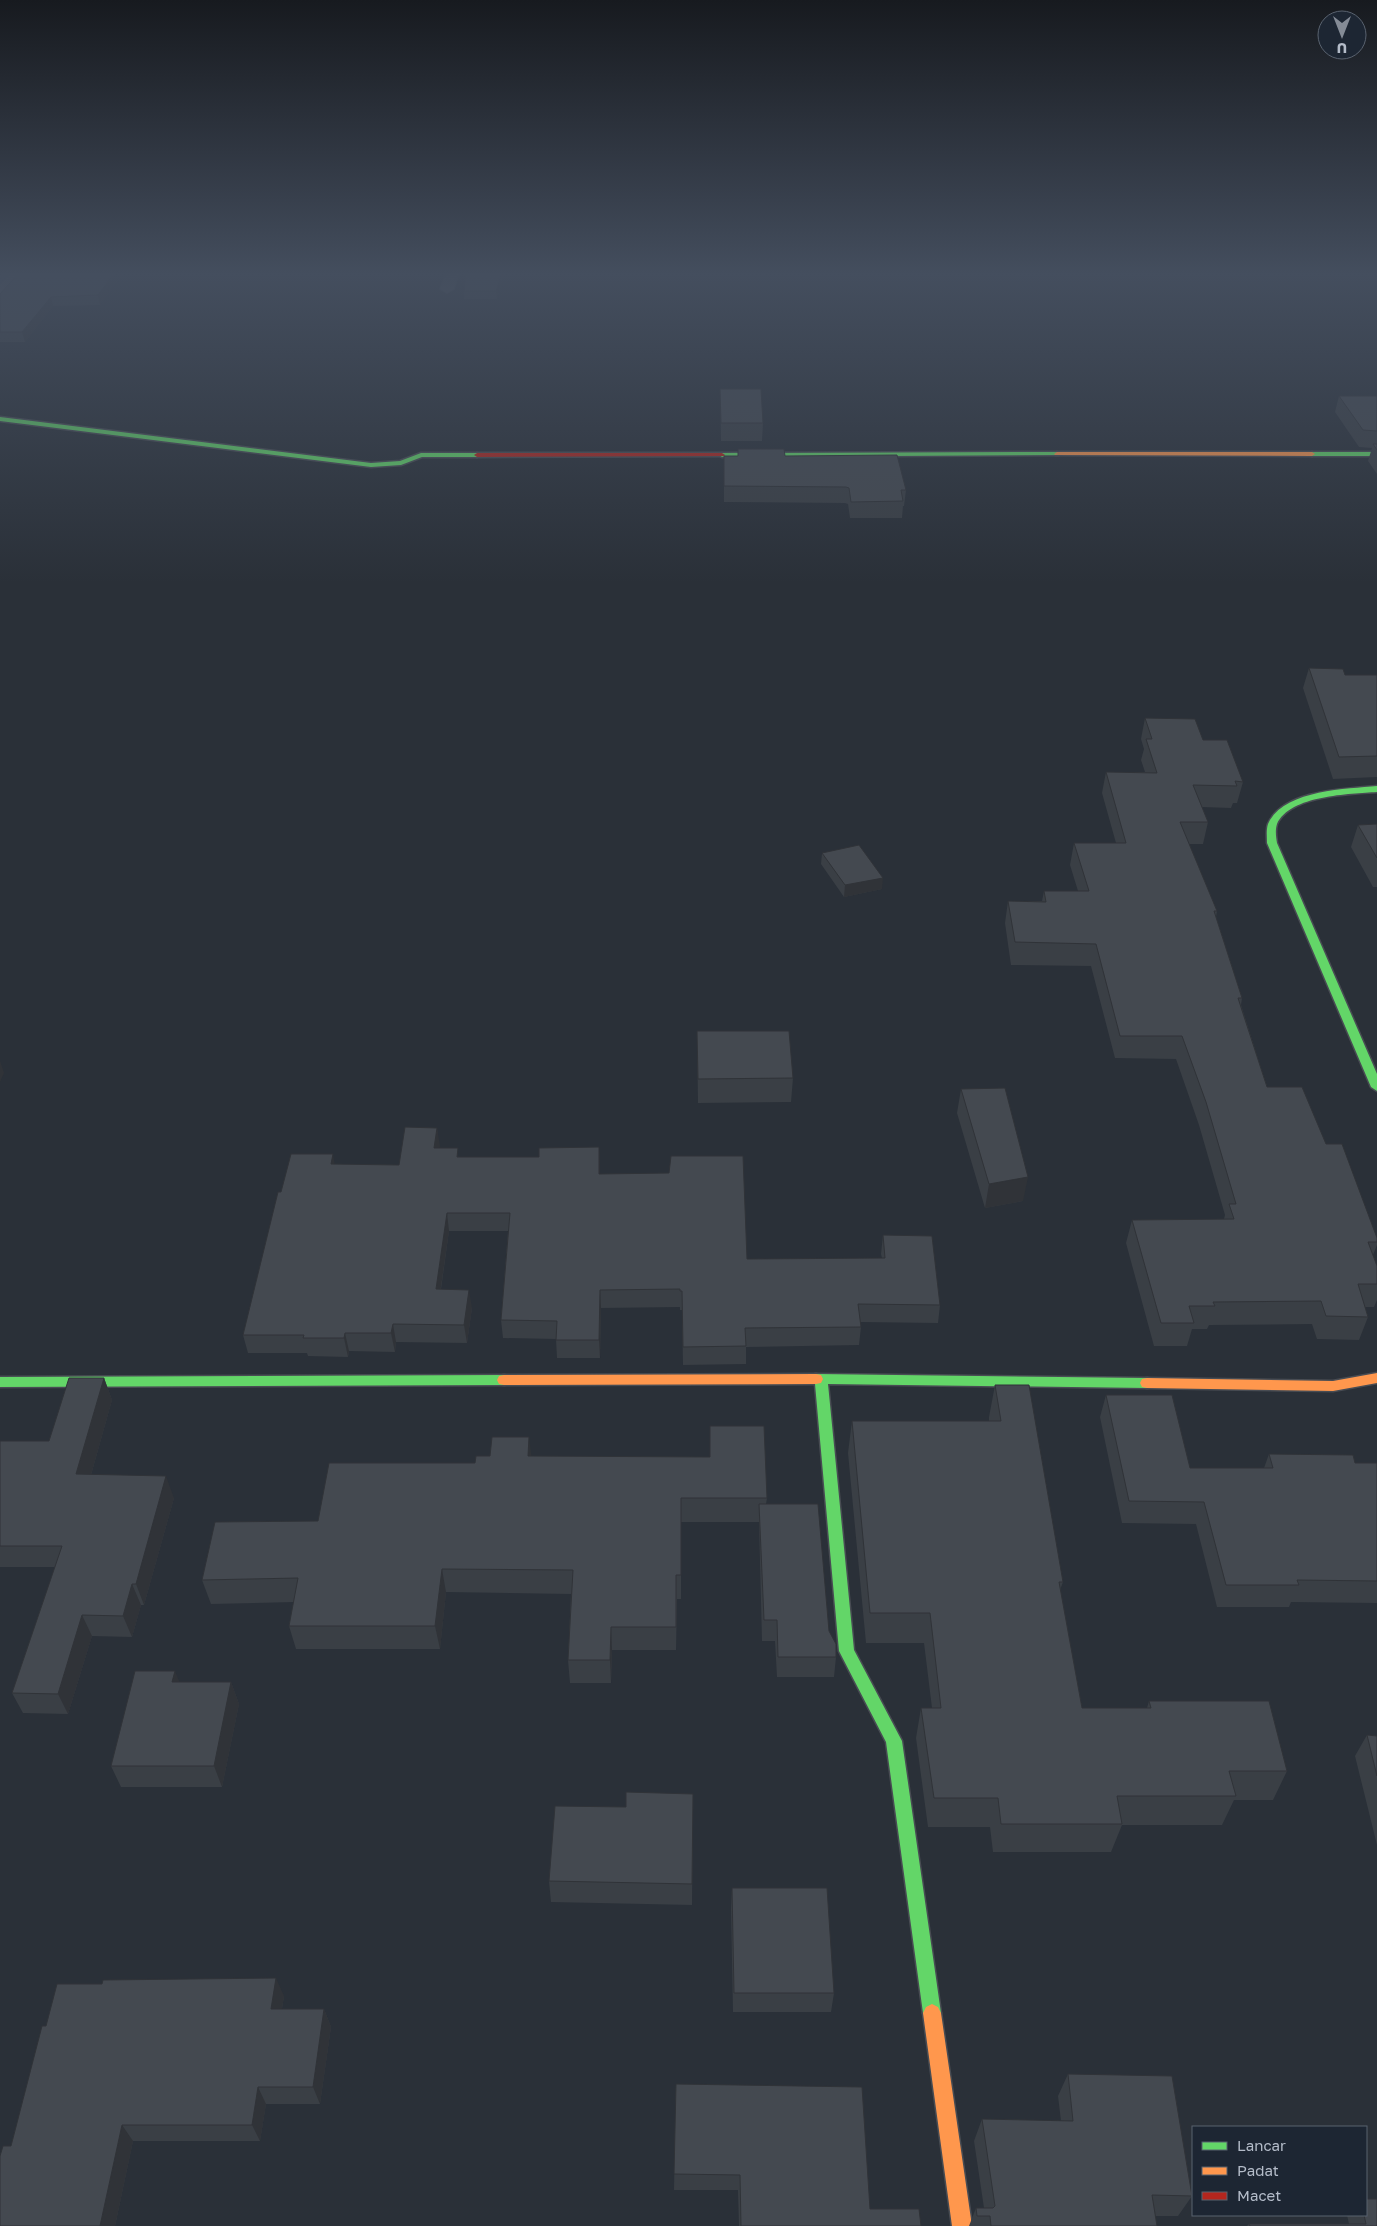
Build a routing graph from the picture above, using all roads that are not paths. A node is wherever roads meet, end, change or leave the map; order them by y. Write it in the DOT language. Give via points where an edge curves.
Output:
graph roads {
  1 [pos="0,419"];
  2 [pos="1377,454"];
  3 [pos="1377,789"];
  4 [pos="1377,1087"];
  5 [pos="1377,1378"];
  6 [pos="821,1379"];
  7 [pos="0,1382"];
  8 [pos="962,2226"];
  1 -- 2 [label="street" via="372,466 402,463 421,455"];
  3 -- 4 [label="street" via="1331,793 1284,808 1272,824 1272,843"];
  5 -- 6 [label="street" via="1333,1386"];
  6 -- 7 [label="street"];
  6 -- 8 [label="street" via="847,1651 894,1741"];
}
